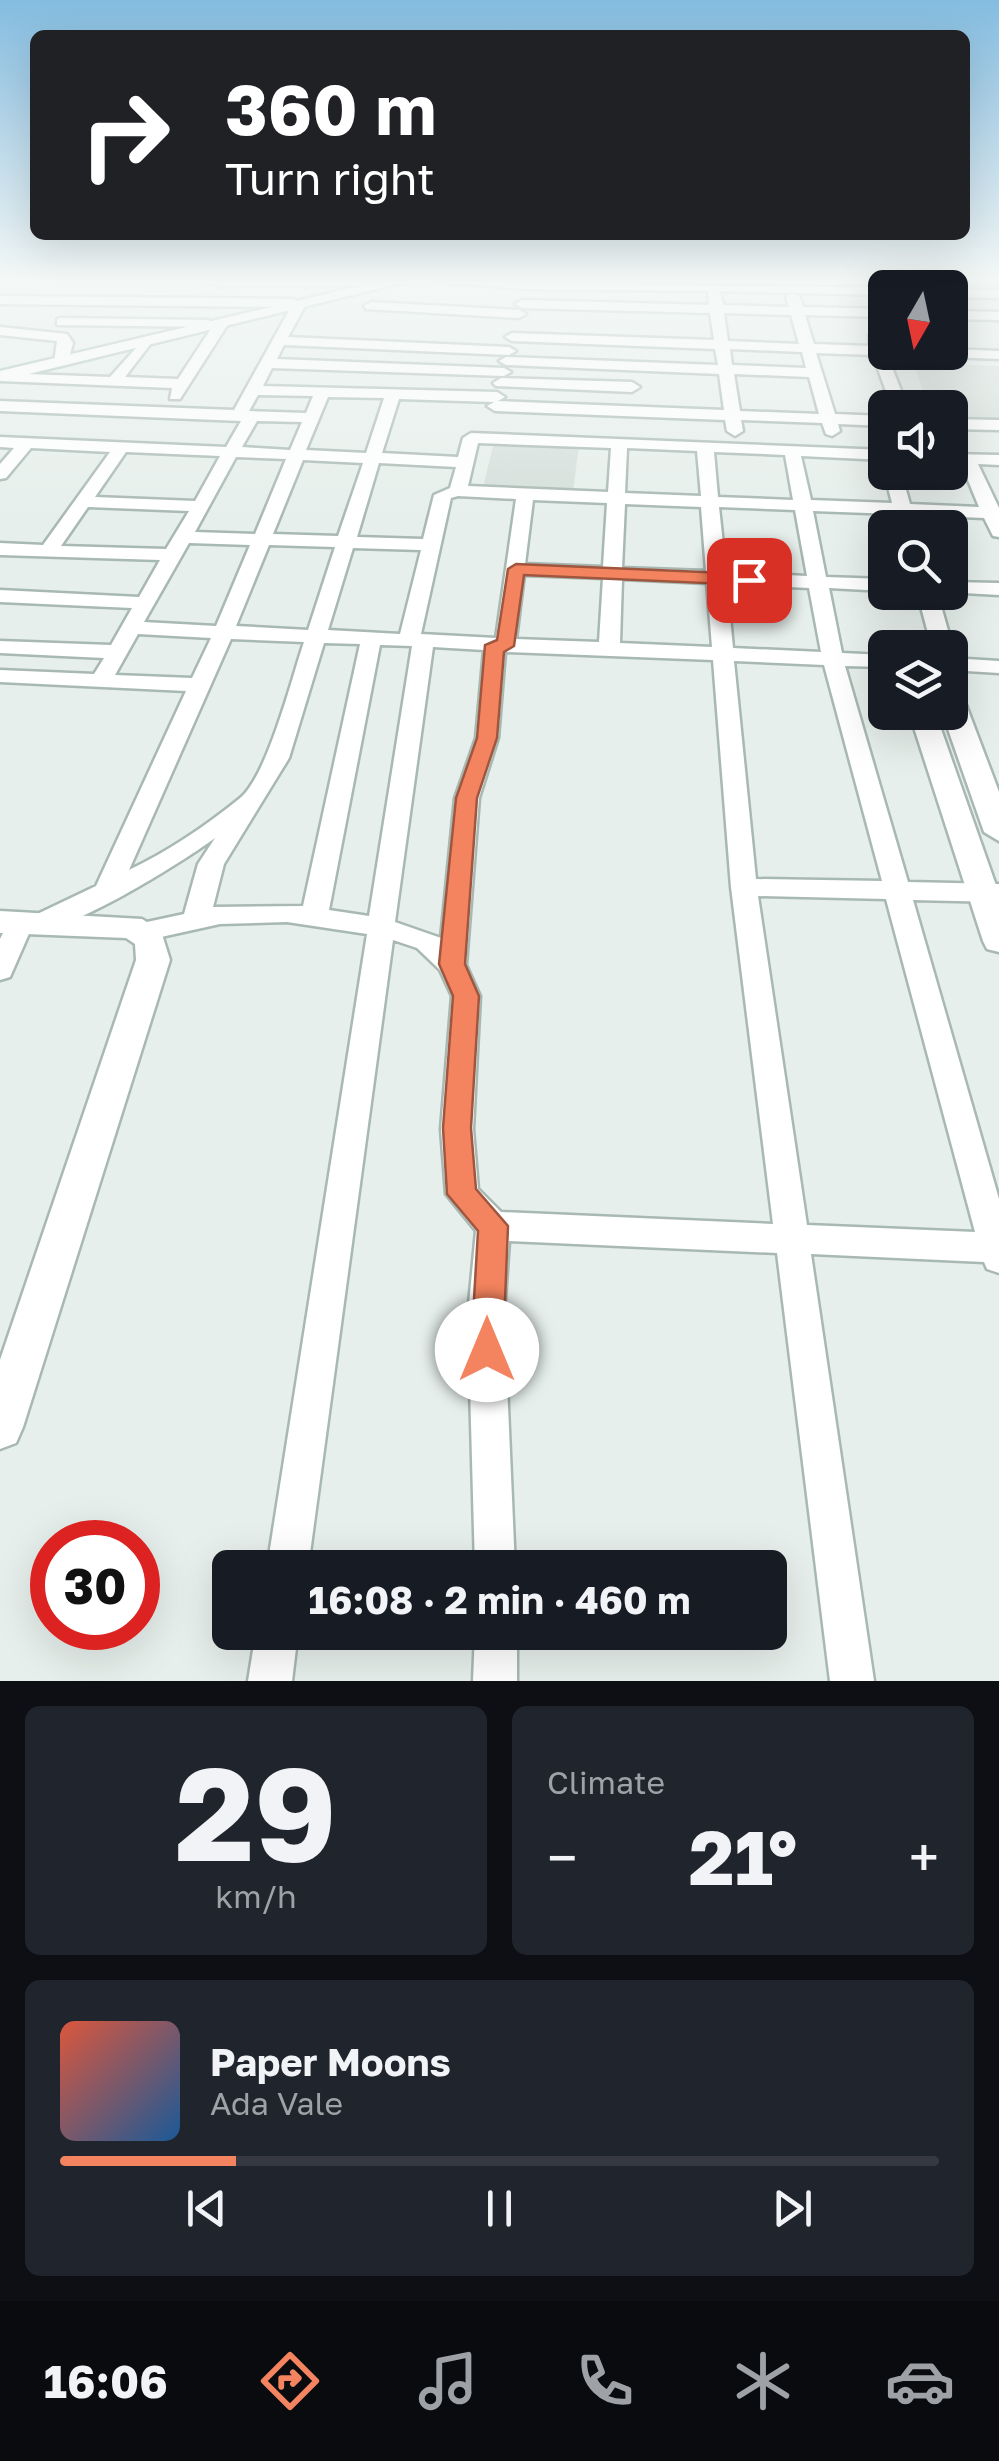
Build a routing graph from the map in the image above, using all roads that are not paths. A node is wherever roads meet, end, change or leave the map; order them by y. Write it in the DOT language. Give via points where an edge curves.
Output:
graph roads {
  1 [pos="68,360"];
  2 [pos="131,360"];
  3 [pos="195,360"];
  4 [pos="445,360"];
  5 [pos="467,360"];
  6 [pos="506,360"];
  7 [pos="545,360"];
  8 [pos="632,360"];
  9 [pos="724,360"];
  10 [pos="811,360"];
  11 [pos="61,362"];
  12 [pos="268,363"];
  13 [pos="632,366"];
  14 [pos="504,369"];
  15 [pos="726,370"];
  16 [pos="815,373"];
  17 [pos="0,376"];
  18 [pos="114,381"];
  19 [pos="183,384"];
  20 [pos="632,387"];
  21 [pos="253,390"];
  22 [pos="322,392"];
  23 [pos="393,394"];
  24 [pos="0,406"];
  25 [pos="632,412"];
  26 [pos="164,413"];
  27 [pos="733,415"];
  28 [pos="248,416"];
  29 [pos="310,418"];
  30 [pos="828,419"];
  31 [pos="868,420"];
  32 [pos="968,424"];
  33 [pos="999,425"];
  34 [pos="487,438"];
  35 [pos="0,442"];
  36 [pos="27,443"];
  37 [pos="626,443"];
  38 [pos="122,447"];
  39 [pos="705,447"];
  40 [pos="738,448"];
  41 [pos="792,450"];
  42 [pos="230,452"];
  43 [pos="838,453"];
  44 [pos="868,454"];
  45 [pos="294,455"];
  46 [pos="372,458"];
  47 [pos="968,458"];
  48 [pos="999,460"];
  49 [pos="465,462"];
  50 [pos="968,473"];
  51 [pos="0,474"];
  52 [pos="458,491"];
  53 [pos="525,494"];
  54 [pos="616,498"];
  55 [pos="82,502"];
  56 [pos="709,502"];
  57 [pos="802,505"];
  58 [pos="199,506"];
  59 [pos="995,512"];
  60 [pos="868,513"];
  61 [pos="968,514"];
  62 [pos="999,532"];
  63 [pos="182,537"];
  64 [pos="258,540"];
  65 [pos="346,542"];
  66 [pos="431,545"];
  67 [pos="0,549"];
  68 [pos="48,551"];
  69 [pos="172,555"];
  70 [pos="516,569"];
  71 [pos="613,573"];
  72 [pos="716,578"];
  73 [pos="816,582"];
  74 [pos="868,584"];
  75 [pos="968,589"];
  76 [pos="999,590"];
  77 [pos="0,596"];
  78 [pos="145,603"];
  79 [pos="132,628"];
  80 [pos="224,632"];
  81 [pos="316,636"];
  82 [pos="371,639"];
  83 [pos="416,642"];
  84 [pos="500,646"];
  85 [pos="0,647"];
  86 [pos="609,650"];
  87 [pos="118,652"];
  88 [pos="722,654"];
  89 [pos="832,659"];
  90 [pos="868,660"];
  91 [pos="968,665"];
  92 [pos="999,667"];
  93 [pos="0,676"];
  94 [pos="101,680"];
  95 [pos="200,685"];
  96 [pos="929,730"];
  97 [pos="962,730"];
  98 [pos="255,795"];
  99 [pos="999,832"];
  100 [pos="744,888"];
  101 [pos="897,890"];
  102 [pos="991,893"];
  103 [pos="105,894"];
  104 [pos="314,917"];
  105 [pos="196,920"];
  106 [pos="20,922"];
  107 [pos="379,927"];
  108 [pos="142,932"];
  109 [pos="999,940"];
  110 [pos="452,964"];
  111 [pos="0,970"];
  112 [pos="493,1226"];
  113 [pos="789,1240"];
  114 [pos="998,1252"];
  115 [pos="0,1427"];
  116 [pos="290,1550"];
  117 [pos="494,1550"];
  118 [pos="274,1650"];
  119 [pos="495,1650"];
  120 [pos="270,1681"];
  121 [pos="494,1681"];
  122 [pos="852,1681"];
  1 -- 11 [label="street"];
  2 -- 18 [label="street"];
  3 -- 19 [label="street"];
  4 -- 14 [label="street"];
  5 -- 14 [label="street"];
  6 -- 14 [label="street"];
  7 -- 14 [label="street"];
  8 -- 13 [label="street"];
  9 -- 15 [label="street"];
  10 -- 16 [label="street"];
  11 -- 17 [label="street"];
  12 -- 14 [label="street"];
  12 -- 21 [label="street"];
  13 -- 14 [label="street"];
  13 -- 15 [label="street"];
  13 -- 20 [label="street"];
  14 -- 20 [label="street"];
  14 -- 23 [label="street"];
  14 -- 25 [label="street"];
  14 -- 34 [label="street"];
  15 -- 16 [label="street"];
  15 -- 27 [label="street"];
  16 -- 30 [label="street"];
  17 -- 18 [label="street"];
  18 -- 19 [label="street"];
  19 -- 26 [label="street"];
  20 -- 25 [label="street"];
  21 -- 22 [label="street"];
  21 -- 28 [label="street" via="241,412"];
  22 -- 23 [label="street"];
  22 -- 29 [label="street"];
  23 -- 46 [label="street"];
  24 -- 26 [label="street"];
  25 -- 27 [label="street"];
  25 -- 37 [label="street"];
  26 -- 28 [label="street"];
  27 -- 30 [label="street"];
  27 -- 40 [label="street"];
  28 -- 29 [label="street"];
  28 -- 42 [label="street"];
  29 -- 45 [label="street"];
  30 -- 31 [label="street"];
  30 -- 43 [label="street"];
  32 -- 33 [label="street"];
  34 -- 37 [label="street"];
  34 -- 49 [label="street" via="471,438"];
  35 -- 36 [label="street"];
  36 -- 38 [label="street"];
  36 -- 51 [label="street"];
  37 -- 39 [label="street"];
  37 -- 54 [label="street"];
  38 -- 42 [label="street"];
  38 -- 55 [label="street"];
  39 -- 40 [label="street"];
  39 -- 56 [label="street"];
  40 -- 41 [label="street"];
  41 -- 43 [label="street"];
  41 -- 57 [label="street"];
  42 -- 45 [label="street"];
  42 -- 58 [label="street"];
  43 -- 44 [label="street"];
  45 -- 46 [label="street"];
  45 -- 64 [label="street"];
  46 -- 49 [label="street"];
  46 -- 65 [label="street"];
  47 -- 48 [label="street"];
  49 -- 52 [label="street"];
  50 -- 59 [label="street"];
  52 -- 53 [label="street"];
  52 -- 66 [label="street" via="442,495"];
  53 -- 54 [label="street"];
  53 -- 70 [label="street"];
  54 -- 56 [label="street"];
  54 -- 71 [label="street"];
  55 -- 58 [label="street"];
  55 -- 68 [label="street"];
  56 -- 57 [label="street"];
  56 -- 72 [label="street"];
  57 -- 60 [label="street"];
  57 -- 73 [label="street"];
  58 -- 63 [label="street"];
  59 -- 61 [label="street"];
  59 -- 62 [label="street"];
  63 -- 64 [label="street"];
  63 -- 69 [label="street"];
  64 -- 65 [label="street"];
  64 -- 80 [label="street"];
  65 -- 66 [label="street"];
  65 -- 81 [label="street"];
  66 -- 83 [label="street"];
  67 -- 68 [label="street"];
  68 -- 69 [label="street"];
  69 -- 78 [label="street"];
  70 -- 71 [label="street"];
  70 -- 84 [label="street"];
  71 -- 72 [label="street"];
  71 -- 86 [label="street"];
  72 -- 73 [label="street"];
  72 -- 88 [label="street"];
  73 -- 74 [label="street"];
  73 -- 89 [label="street"];
  75 -- 76 [label="street"];
  77 -- 78 [label="street"];
  78 -- 79 [label="street"];
  79 -- 80 [label="street"];
  79 -- 87 [label="street"];
  80 -- 81 [label="street"];
  80 -- 95 [label="street"];
  81 -- 82 [label="street"];
  81 -- 98 [label="street" via="277,758"];
  82 -- 83 [label="street"];
  82 -- 104 [label="street"];
  83 -- 84 [label="street"];
  83 -- 107 [label="street"];
  84 -- 86 [label="street"];
  84 -- 110 [label="street" via="487,738 466,798"];
  85 -- 87 [label="street"];
  86 -- 88 [label="street"];
  87 -- 94 [label="street"];
  88 -- 89 [label="street"];
  88 -- 100 [label="street"];
  89 -- 90 [label="street"];
  89 -- 101 [label="street"];
  91 -- 92 [label="street"];
  93 -- 94 [label="street"];
  94 -- 95 [label="street"];
  95 -- 103 [label="street"];
  96 -- 102 [label="street"];
  97 -- 99 [label="street"];
  98 -- 103 [label="street" via="165,864"];
  98 -- 105 [label="street" via="211,864"];
  100 -- 101 [label="street"];
  100 -- 113 [label="street"];
  101 -- 102 [label="street"];
  101 -- 114 [label="street"];
  102 -- 109 [label="street"];
  103 -- 106 [label="street"];
  104 -- 105 [label="street"];
  104 -- 107 [label="street"];
  105 -- 108 [label="street"];
  106 -- 108 [label="street"];
  106 -- 111 [label="street"];
  107 -- 110 [label="street" via="427,941"];
  107 -- 116 [label="street"];
  108 -- 115 [label="street" via="153,942 153,960"];
  110 -- 112 [label="street" via="466,996 457,1128 462,1194"];
  112 -- 113 [label="street"];
  112 -- 117 [label="street" via="486,1314"];
  113 -- 114 [label="street"];
  113 -- 122 [label="street"];
  118 -- 120 [label="street"];
  119 -- 121 [label="street"];
}
